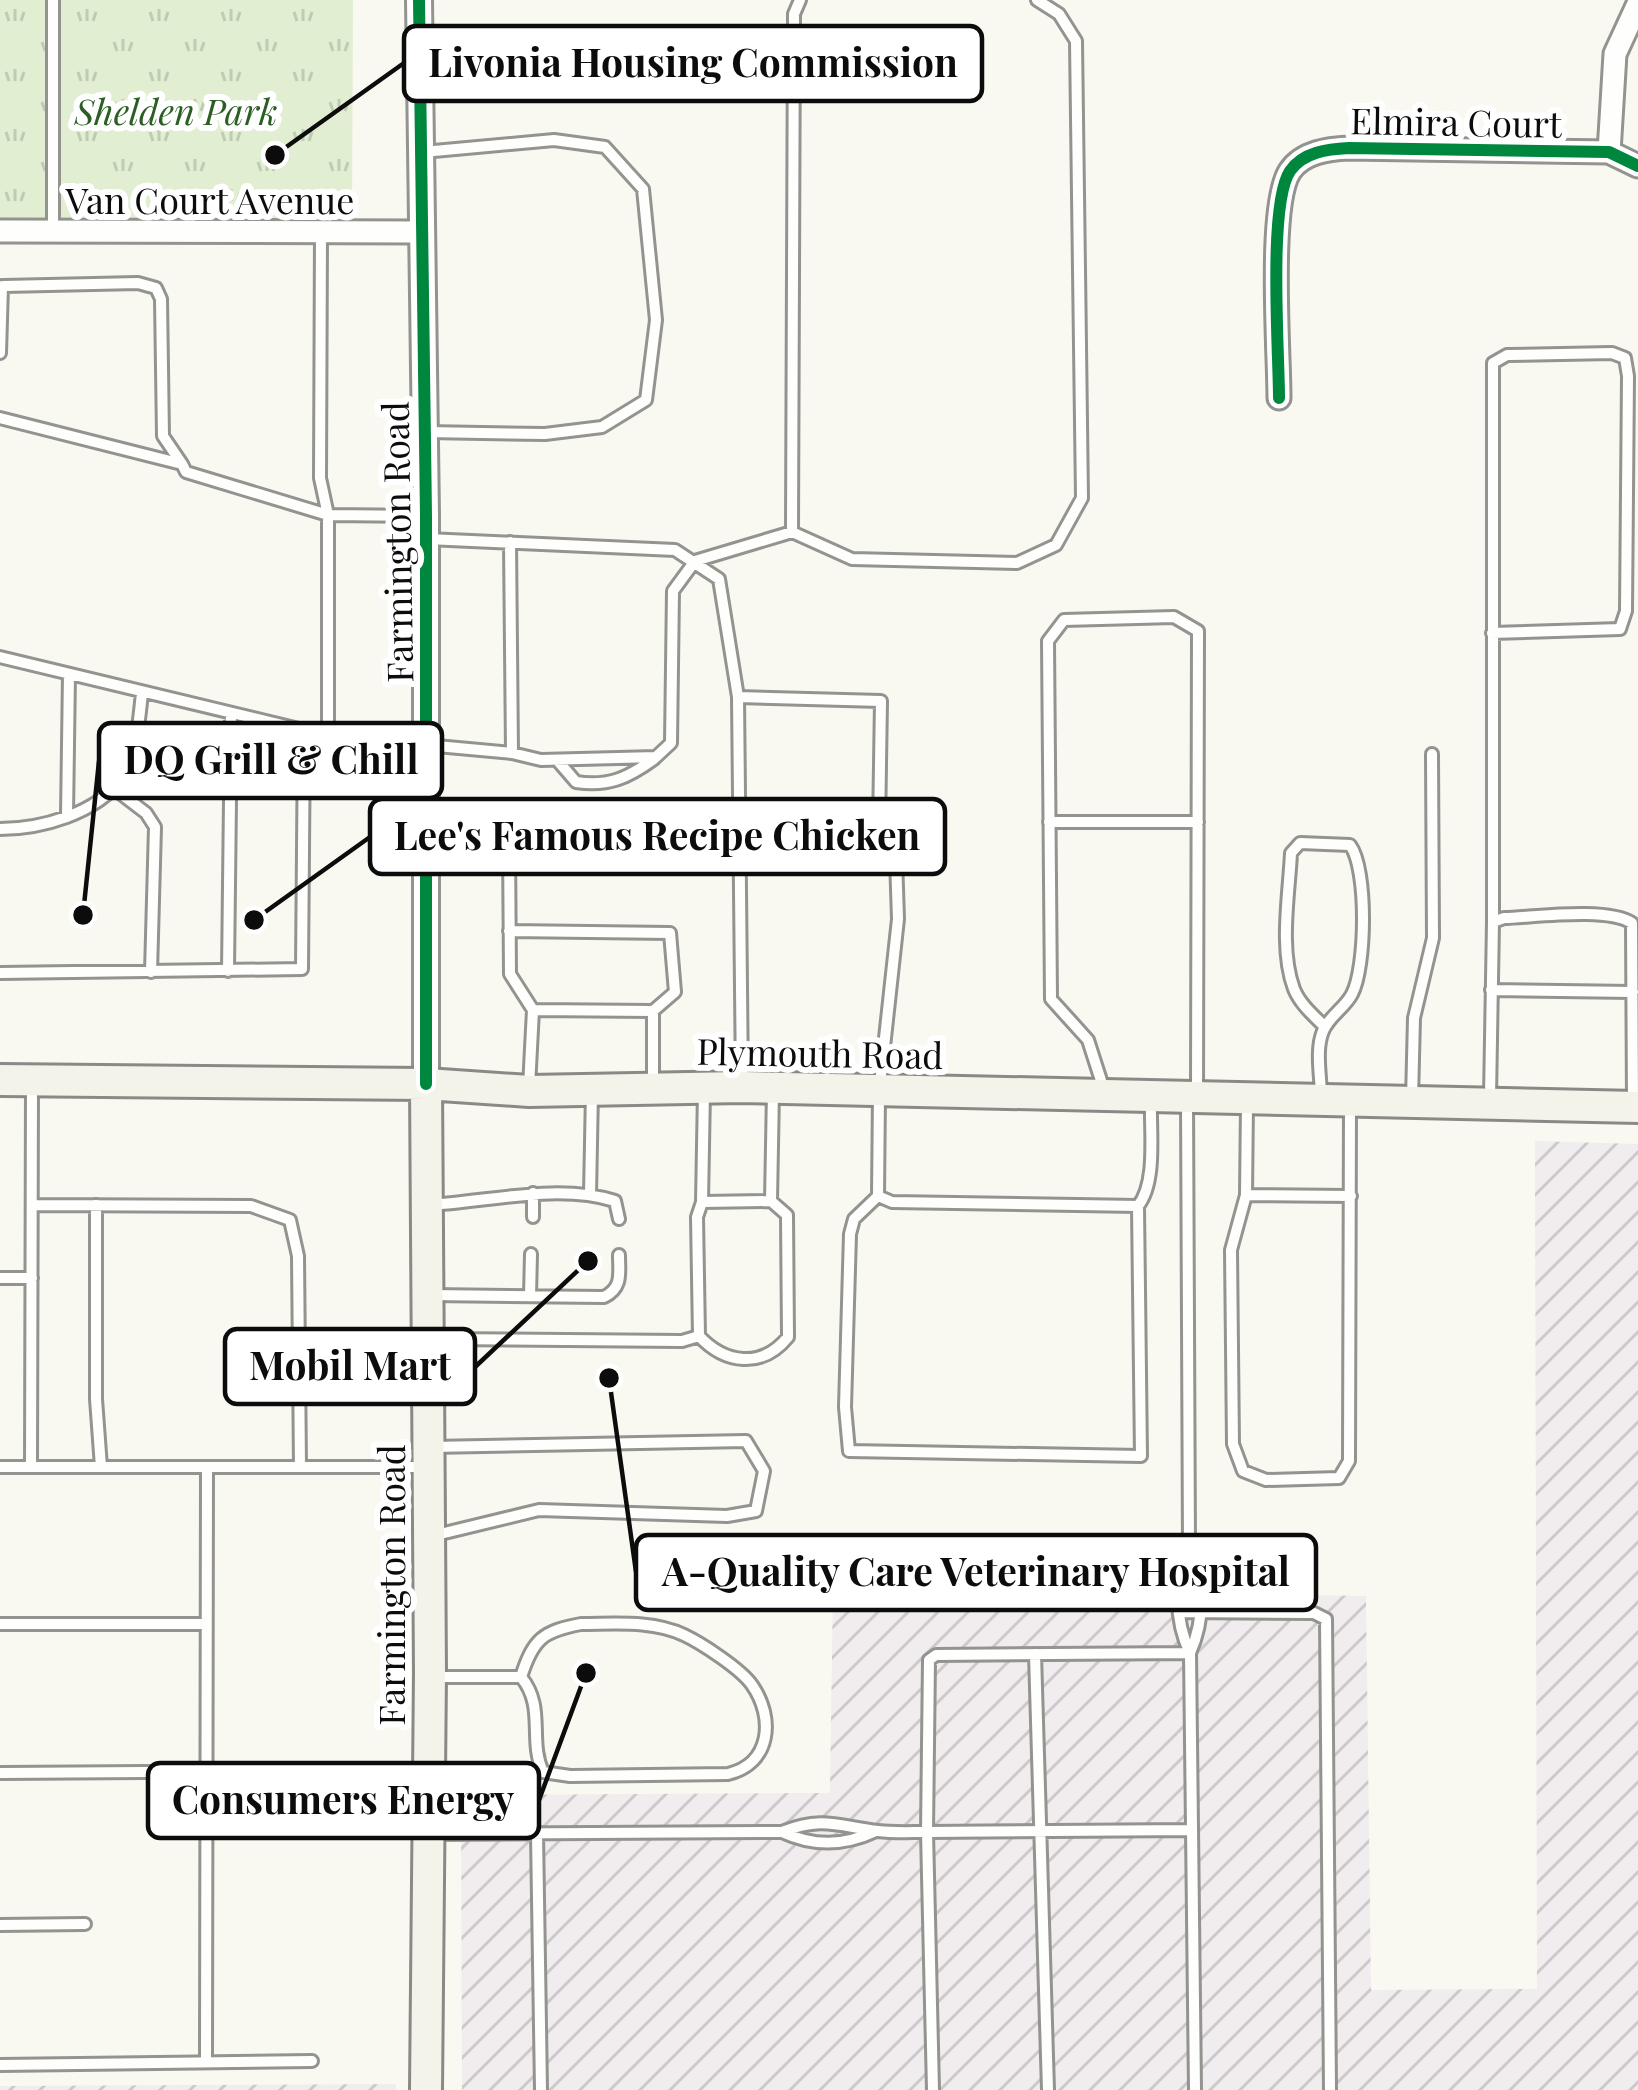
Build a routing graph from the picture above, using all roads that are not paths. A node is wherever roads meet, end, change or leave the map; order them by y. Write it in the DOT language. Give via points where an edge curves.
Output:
graph roads {
  1 [pos="53,0"];
  2 [pos="419,0"];
  3 [pos="800,0"];
  4 [pos="1037,0"];
  5 [pos="1638,4"];
  6 [pos="420,152"];
  7 [pos="1609,152"];
  8 [pos="1638,166"];
  9 [pos="0,231"];
  10 [pos="52,231"];
  11 [pos="321,232"];
  12 [pos="419,232"];
  13 [pos="2,286"];
  14 [pos="0,353"];
  15 [pos="1279,398"];
  16 [pos="0,418"];
  17 [pos="426,432"];
  18 [pos="182,464"];
  19 [pos="328,515"];
  20 [pos="427,527"];
  21 [pos="792,532"];
  22 [pos="510,542"];
  23 [pos="695,561"];
  24 [pos="1492,633"];
  25 [pos="0,657"];
  26 [pos="69,674"];
  27 [pos="142,693"];
  28 [pos="738,697"];
  29 [pos="231,714"];
  30 [pos="304,731"];
  31 [pos="328,736"];
  32 [pos="428,747"];
  33 [pos="512,753"];
  34 [pos="1432,754"];
  35 [pos="656,757"];
  36 [pos="557,760"];
  37 [pos="112,787"];
  38 [pos="67,815"];
  39 [pos="1049,822"];
  40 [pos="1198,822"];
  41 [pos="0,829"];
  42 [pos="428,834"];
  43 [pos="1493,922"];
  44 [pos="509,931"];
  45 [pos="228,971"];
  46 [pos="151,972"];
  47 [pos="0,973"];
  48 [pos="1491,990"];
  49 [pos="1633,992"];
  50 [pos="533,1010"];
  51 [pos="652,1011"];
  52 [pos="1324,1026"];
  53 [pos="0,1080"];
  54 [pos="32,1081"];
  55 [pos="426,1084"];
  56 [pos="652,1088"];
  57 [pos="704,1088"];
  58 [pos="758,1088"];
  59 [pos="592,1090"];
  60 [pos="529,1091"];
  61 [pos="879,1093"];
  62 [pos="1106,1096"];
  63 [pos="1151,1097"];
  64 [pos="1192,1098"];
  65 [pos="1247,1099"];
  66 [pos="1336,1101"];
  67 [pos="1413,1102"];
  68 [pos="1490,1104"];
  69 [pos="1635,1107"];
  70 [pos="533,1193"];
  71 [pos="1246,1195"];
  72 [pos="590,1196"];
  73 [pos="878,1196"];
  74 [pos="1351,1196"];
  75 [pos="771,1201"];
  76 [pos="702,1202"];
  77 [pos="32,1205"];
  78 [pos="96,1205"];
  79 [pos="426,1205"];
  80 [pos="1138,1206"];
  81 [pos="533,1217"];
  82 [pos="619,1219"];
  83 [pos="531,1254"];
  84 [pos="619,1255"];
  85 [pos="0,1278"];
  86 [pos="32,1278"];
  87 [pos="427,1295"];
  88 [pos="530,1296"];
  89 [pos="699,1336"];
  90 [pos="427,1339"];
  91 [pos="428,1456"];
  92 [pos="0,1467"];
  93 [pos="31,1467"];
  94 [pos="101,1467"];
  95 [pos="207,1467"];
  96 [pos="300,1467"];
  97 [pos="429,1537"];
  98 [pos="1190,1546"];
  99 [pos="1180,1612"];
  100 [pos="1200,1612"];
  101 [pos="0,1624"];
  102 [pos="206,1624"];
  103 [pos="1190,1653"];
  104 [pos="1035,1654"];
  105 [pos="430,1677"];
  106 [pos="521,1677"];
  107 [pos="205,1770"];
  108 [pos="313,1771"];
  109 [pos="0,1772"];
  110 [pos="1192,1830"];
  111 [pos="876,1831"];
  112 [pos="782,1832"];
  113 [pos="927,1832"];
  114 [pos="1040,1833"];
  115 [pos="428,1834"];
  116 [pos="537,1834"];
  117 [pos="85,1924"];
  118 [pos="0,1925"];
  119 [pos="312,2061"];
  120 [pos="206,2062"];
  121 [pos="0,2065"];
  122 [pos="426,2090"];
  123 [pos="541,2090"];
  124 [pos="933,2090"];
  125 [pos="1048,2090"];
  126 [pos="1195,2090"];
  127 [pos="1330,2090"];
  1 -- 10 [label="lane"];
  2 -- 6 [label="street, Farmington Road"];
  3 -- 21 [label="lane"];
  4 -- 21 [label="lane" via="1059,14 1076,41 1082,498 1056,545 1017,563 852,559"];
  5 -- 7 [label="street, Elmira Court" via="1615,54"];
  6 -- 12 [label="street, Farmington Road"];
  6 -- 17 [label="lane" via="554,140 605,147 643,189 656,320 646,400 602,427"];
  7 -- 8 [label="street, Elmira Court"];
  7 -- 15 [label="street, Elmira Court" via="1349,148 1299,160 1279,204"];
  9 -- 10 [label="street, Van Court Avenue"];
  10 -- 11 [label="street, Van Court Avenue"];
  11 -- 12 [label="street, Van Court Avenue"];
  11 -- 19 [label="lane" via="320,478"];
  12 -- 17 [label="street, Farmington Road"];
  13 -- 14 [label="lane"];
  13 -- 18 [label="lane" via="156,288 163,436"];
  16 -- 18 [label="lane"];
  17 -- 20 [label="street, Farmington Road"];
  18 -- 19 [label="lane" via="186,472"];
  19 -- 20 [label="lane"];
  19 -- 31 [label="lane"];
  20 -- 22 [label="lane"];
  20 -- 32 [label="street, Farmington Road"];
  21 -- 23 [label="lane"];
  22 -- 23 [label="lane" via="675,550"];
  22 -- 33 [label="lane"];
  23 -- 28 [label="lane" via="719,579"];
  23 -- 35 [label="lane" via="673,591 670,743"];
  24 -- 24 [label="lane" via="1493,363 1507,355 1624,358 1620,629"];
  24 -- 43 [label="lane"];
  25 -- 26 [label="lane"];
  26 -- 27 [label="lane"];
  26 -- 38 [label="lane"];
  27 -- 29 [label="lane"];
  27 -- 37 [label="lane" via="129,757"];
  28 -- 58 [label="lane"];
  28 -- 61 [label="lane" via="881,701 879,828 895,828 898,919"];
  29 -- 30 [label="lane"];
  29 -- 45 [label="lane"];
  30 -- 31 [label="lane"];
  30 -- 45 [label="lane" via="302,969"];
  31 -- 32 [label="lane"];
  32 -- 33 [label="lane"];
  32 -- 42 [label="street, Farmington Road"];
  33 -- 36 [label="lane"];
  34 -- 67 [label="lane" via="1433,938 1414,1018"];
  35 -- 36 [label="lane"];
  35 -- 36 [label="lane" via="598,785 576,782"];
  37 -- 38 [label="lane"];
  37 -- 46 [label="lane" via="154,827"];
  38 -- 41 [label="lane" via="32,829"];
  39 -- 40 [label="lane"];
  39 -- 40 [label="lane" via="1048,640 1064,620 1174,617 1198,632"];
  39 -- 62 [label="lane" via="1051,999 1088,1040"];
  40 -- 64 [label="lane"];
  42 -- 44 [label="lane" via="506,841"];
  42 -- 55 [label="street, Farmington Road"];
  43 -- 48 [label="lane"];
  43 -- 49 [label="lane" via="1626,918"];
  44 -- 50 [label="lane" via="510,974"];
  44 -- 51 [label="lane" via="670,933 675,992"];
  45 -- 46 [label="lane"];
  46 -- 47 [label="lane"];
  48 -- 49 [label="lane"];
  48 -- 68 [label="lane"];
  49 -- 69 [label="lane"];
  50 -- 51 [label="lane"];
  50 -- 60 [label="lane"];
  51 -- 56 [label="lane"];
  52 -- 52 [label="lane" via="1360,976 1361,878 1350,845 1300,843 1291,853 1293,988"];
  52 -- 66 [label="lane" via="1320,1043"];
  53 -- 54 [label="main road, Plymouth Road"];
  54 -- 55 [label="main road, Plymouth Road"];
  54 -- 77 [label="lane"];
  55 -- 60 [label="main road, Plymouth Road"];
  55 -- 79 [label="main road, Farmington Road"];
  56 -- 57 [label="main road, Plymouth Road"];
  56 -- 59 [label="main road, Plymouth Road"];
  57 -- 58 [label="main road, Plymouth Road"];
  57 -- 76 [label="lane"];
  58 -- 61 [label="main road, Plymouth Road"];
  58 -- 75 [label="lane"];
  59 -- 60 [label="main road, Plymouth Road"];
  59 -- 72 [label="lane"];
  61 -- 62 [label="main road, Plymouth Road"];
  61 -- 73 [label="lane"];
  62 -- 63 [label="main road, Plymouth Road"];
  63 -- 64 [label="main road, Plymouth Road"];
  63 -- 80 [label="lane" via="1149,1170"];
  64 -- 65 [label="main road, Plymouth Road"];
  64 -- 98 [label="lane"];
  65 -- 66 [label="main road, Plymouth Road"];
  65 -- 71 [label="lane"];
  66 -- 67 [label="main road, Plymouth Road"];
  66 -- 74 [label="lane"];
  67 -- 68 [label="main road, Plymouth Road"];
  68 -- 69 [label="main road, Plymouth Road"];
  70 -- 72 [label="lane"];
  70 -- 79 [label="lane"];
  70 -- 81 [label="lane"];
  71 -- 74 [label="lane"];
  71 -- 74 [label="lane" via="1231,1250 1233,1444 1243,1471 1266,1480 1339,1478 1349,1461"];
  72 -- 82 [label="lane" via="614,1201"];
  73 -- 80 [label="lane"];
  73 -- 80 [label="lane" via="850,1234 849,1451 1141,1456"];
  75 -- 76 [label="lane"];
  75 -- 89 [label="lane" via="787,1215 788,1337 777,1351 738,1360 713,1352"];
  76 -- 89 [label="lane"];
  77 -- 78 [label="lane"];
  77 -- 86 [label="lane"];
  78 -- 94 [label="lane"];
  78 -- 96 [label="lane" via="250,1206 290,1220 298,1256"];
  79 -- 87 [label="main road, Farmington Road"];
  83 -- 88 [label="lane"];
  84 -- 88 [label="lane" via="620,1282 604,1297"];
  85 -- 86 [label="lane"];
  86 -- 93 [label="lane"];
  87 -- 88 [label="lane"];
  87 -- 90 [label="main road, Farmington Road"];
  89 -- 90 [label="lane"];
  90 -- 91 [label="main road, Farmington Road"];
  91 -- 96 [label="lane"];
  91 -- 97 [label="main road, Farmington Road"];
  91 -- 97 [label="lane" via="746,1441 764,1471 756,1511 539,1510"];
  92 -- 93 [label="lane"];
  93 -- 94 [label="lane"];
  94 -- 95 [label="lane"];
  95 -- 96 [label="lane"];
  95 -- 102 [label="lane"];
  97 -- 105 [label="main road, Farmington Road"];
  98 -- 99 [label="lane" via="1180,1563"];
  98 -- 100 [label="lane" via="1200,1563"];
  99 -- 100 [label="lane"];
  99 -- 103 [label="lane"];
  100 -- 103 [label="lane"];
  100 -- 127 [label="lane" via="1326,1619"];
  101 -- 102 [label="lane"];
  102 -- 107 [label="lane"];
  103 -- 104 [label="lane"];
  103 -- 110 [label="lane"];
  104 -- 113 [label="lane" via="928,1660"];
  104 -- 114 [label="lane"];
  105 -- 106 [label="lane"];
  105 -- 115 [label="main road, Farmington Road"];
  106 -- 106 [label="lane" via="538,1708 543,1772 728,1774 744,1771 764,1745 764,1714 751,1683 667,1628 553,1629 529,1653"];
  107 -- 108 [label="lane"];
  107 -- 109 [label="lane"];
  107 -- 120 [label="lane"];
  110 -- 114 [label="lane"];
  110 -- 126 [label="lane"];
  111 -- 112 [label="lane" via="804,1823"];
  111 -- 112 [label="lane" via="850,1843 804,1842"];
  111 -- 113 [label="lane"];
  112 -- 116 [label="lane"];
  113 -- 114 [label="lane"];
  113 -- 124 [label="lane"];
  114 -- 125 [label="lane"];
  115 -- 116 [label="lane"];
  115 -- 122 [label="main road, Farmington Road"];
  116 -- 123 [label="lane"];
  117 -- 118 [label="lane"];
  119 -- 120 [label="lane"];
  120 -- 121 [label="lane"];
}
